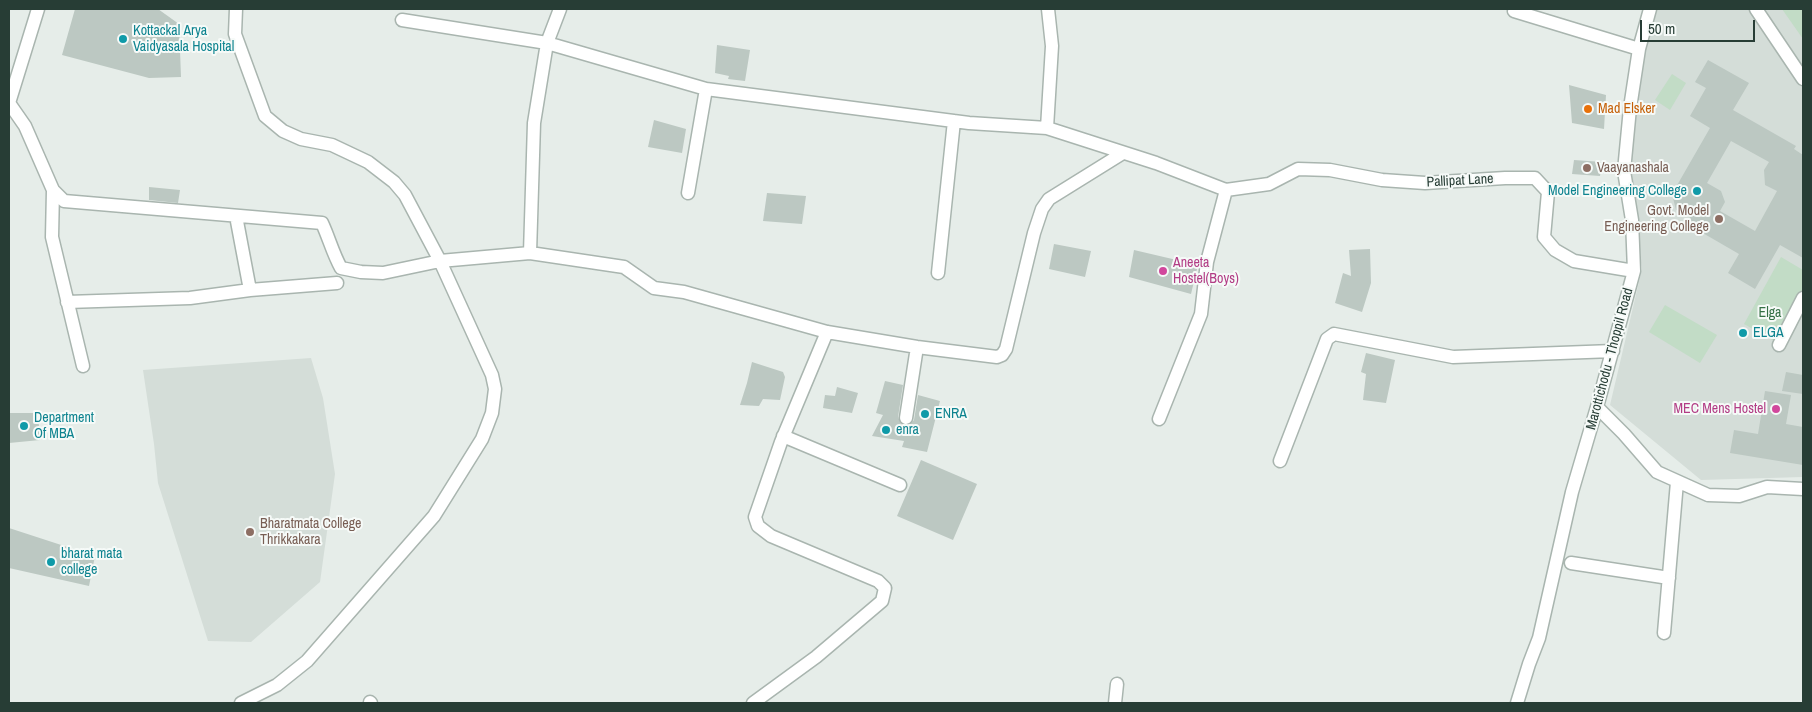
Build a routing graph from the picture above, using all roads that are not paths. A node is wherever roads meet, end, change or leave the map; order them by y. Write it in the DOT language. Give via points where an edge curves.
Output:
graph roads {
  1 [pos="38,9"];
  2 [pos="236,9"];
  3 [pos="560,9"];
  4 [pos="1048,9"];
  5 [pos="1650,9"];
  6 [pos="1756,9"];
  7 [pos="1514,11"];
  8 [pos="402,20"];
  9 [pos="547,43"];
  10 [pos="1639,49"];
  11 [pos="1803,79"];
  12 [pos="706,89"];
  13 [pos="954,121"];
  14 [pos="1047,128"];
  15 [pos="1123,153"];
  16 [pos="53,190"];
  17 [pos="1226,190"];
  18 [pos="688,193"];
  19 [pos="236,216"];
  20 [pos="530,253"];
  21 [pos="440,261"];
  22 [pos="1634,271"];
  23 [pos="938,273"];
  24 [pos="337,283"];
  25 [pos="250,290"];
  26 [pos="1803,298"];
  27 [pos="67,302"];
  28 [pos="827,332"];
  29 [pos="1780,346"];
  30 [pos="917,347"];
  31 [pos="1613,351"];
  32 [pos="83,366"];
  33 [pos="1597,407"];
  34 [pos="906,418"];
  35 [pos="1159,419"];
  36 [pos="783,436"];
  37 [pos="1280,461"];
  38 [pos="1677,482"];
  39 [pos="900,485"];
  40 [pos="1803,489"];
  41 [pos="1571,563"];
  42 [pos="1669,578"];
  43 [pos="1664,633"];
  44 [pos="1117,684"];
  45 [pos="241,703"];
  46 [pos="753,703"];
  47 [pos="1114,703"];
  48 [pos="1517,703"];
  1 -- 16 [label="street" via="9,103 25,126"];
  2 -- 21 [label="street" via="235,34 265,116 283,131 301,139 332,145 368,162 394,182 405,195"];
  3 -- 9 [label="street"];
  4 -- 14 [label="street" via="1052,46"];
  5 -- 10 [label="street, Marottichodu - Thoppil Road"];
  6 -- 11 [label="street"];
  7 -- 10 [label="street"];
  8 -- 9 [label="street"];
  9 -- 12 [label="street"];
  9 -- 20 [label="street" via="534,123"];
  10 -- 22 [label="street, Marottichodu - Thoppil Road" via="1624,172 1632,220"];
  12 -- 13 [label="street"];
  12 -- 18 [label="street"];
  13 -- 14 [label="street"];
  13 -- 23 [label="street"];
  14 -- 15 [label="street"];
  15 -- 17 [label="street"];
  15 -- 30 [label="street" via="1049,199 1042,209 1002,355"];
  16 -- 19 [label="street" via="64,201"];
  16 -- 27 [label="street" via="52,237"];
  17 -- 22 [label="street, Pallipat Lane" via="1269,184 1298,169 1330,170 1382,180 1425,183 1535,178 1548,192 1544,237 1555,250 1574,261"];
  17 -- 35 [label="street" via="1208,262 1201,314"];
  19 -- 21 [label="street" via="322,223 341,268 383,274"];
  19 -- 25 [label="street"];
  20 -- 21 [label="street"];
  20 -- 28 [label="street" via="624,267 654,288 684,292"];
  21 -- 45 [label="street" via="492,375 495,389 492,413 482,439 434,516 307,661 277,685"];
  22 -- 31 [label="street, Marottichodu - Thoppil Road"];
  24 -- 25 [label="street"];
  25 -- 27 [label="street" via="190,298"];
  26 -- 29 [label="street"];
  27 -- 32 [label="street"];
  28 -- 30 [label="street"];
  28 -- 36 [label="street"];
  30 -- 34 [label="street"];
  31 -- 33 [label="street, Marottichodu - Thoppil Road"];
  31 -- 37 [label="street" via="1453,357 1334,334 1327,339"];
  33 -- 38 [label="street" via="1657,472"];
  33 -- 48 [label="street, Marottichodu - Thoppil Road" via="1572,492 1539,638"];
  36 -- 39 [label="street"];
  36 -- 46 [label="street" via="755,517 758,526 771,536 878,581 885,588 882,601 816,657"];
  38 -- 40 [label="street" via="1708,495 1738,496 1768,487"];
  38 -- 42 [label="street"];
  41 -- 42 [label="street"];
  42 -- 43 [label="street"];
  44 -- 47 [label="street"];
}
